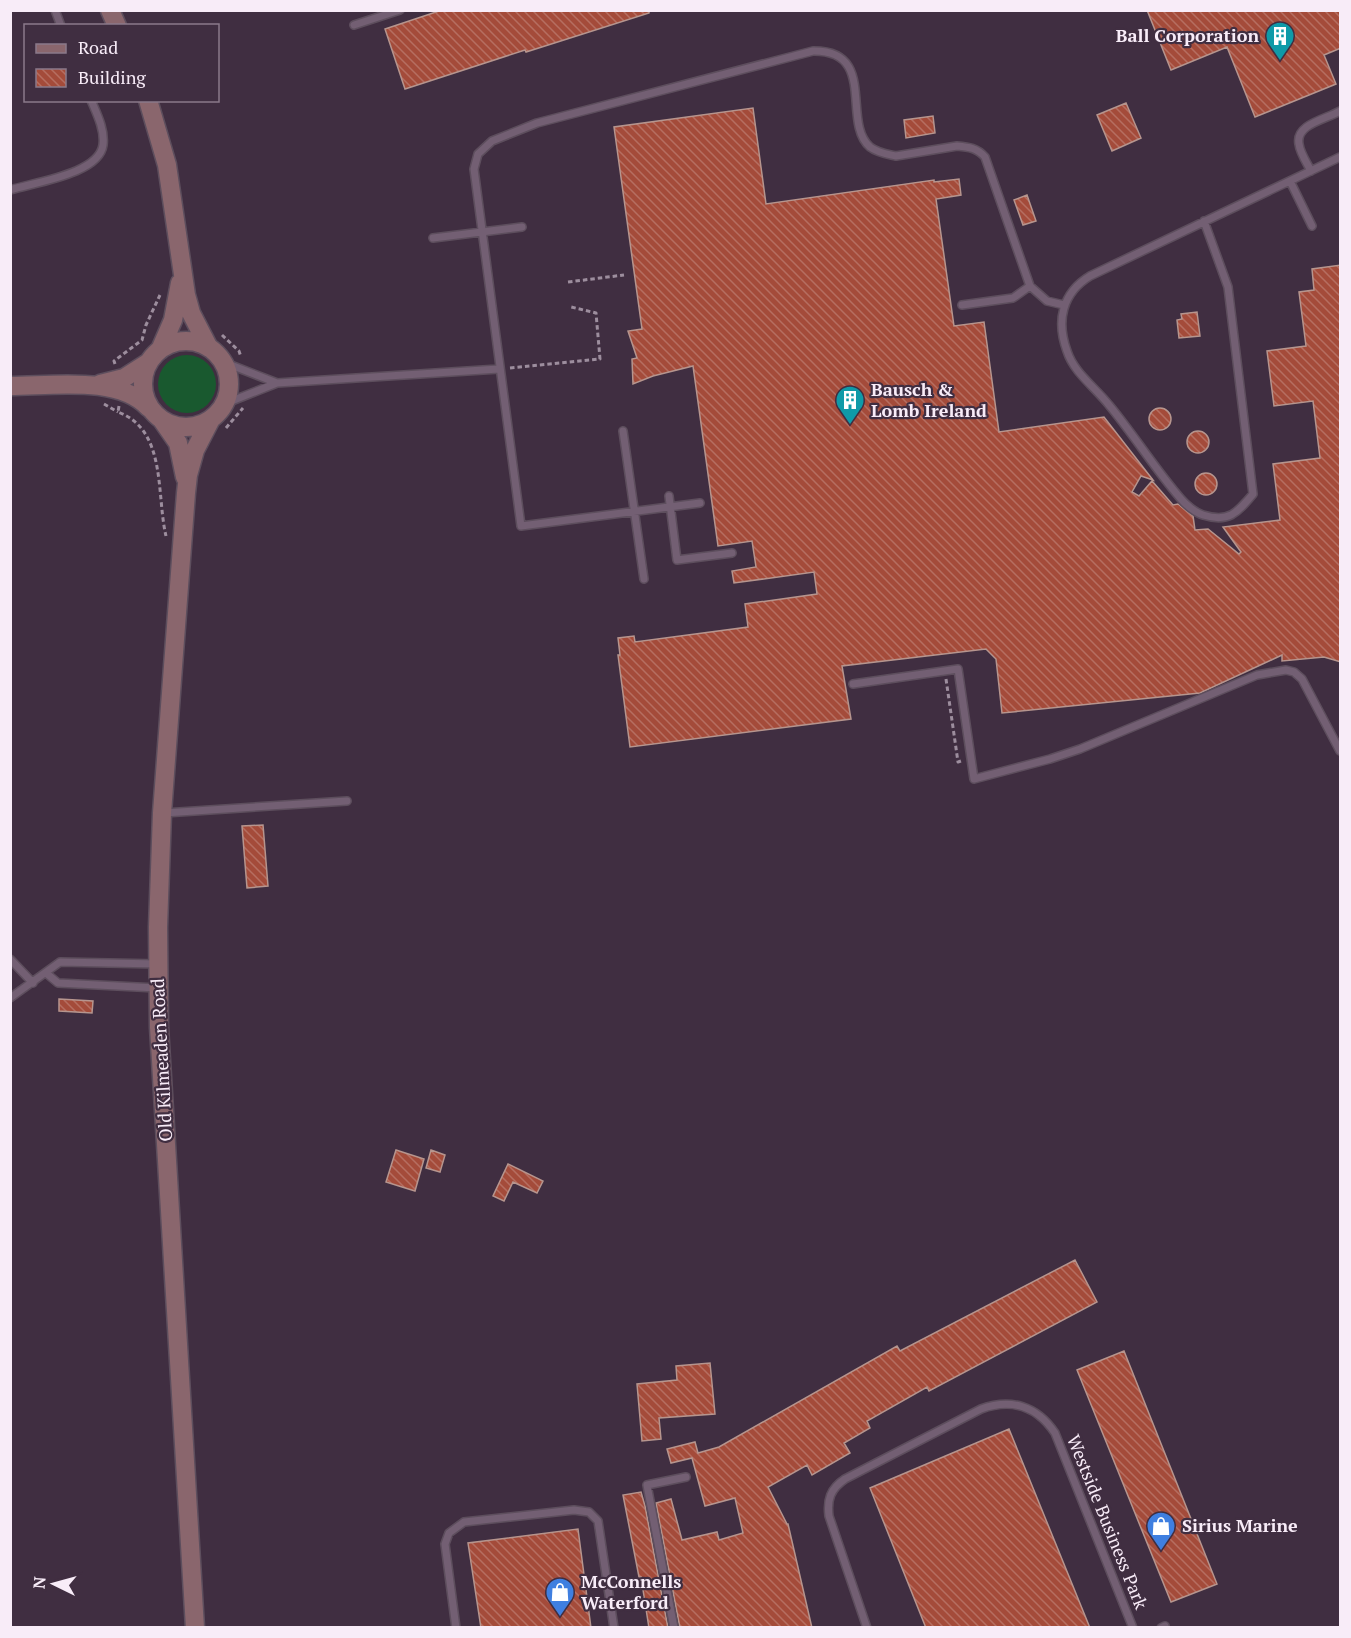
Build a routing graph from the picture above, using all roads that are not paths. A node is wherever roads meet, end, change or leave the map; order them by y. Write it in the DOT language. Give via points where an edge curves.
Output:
graph roads {
  1 [pos="110,10"];
  2 [pos="400,10"];
  3 [pos="116,24"];
  4 [pos="354,25"];
  5 [pos="92,102"];
  6 [pos="149,102"];
  7 [pos="1341,111"];
  8 [pos="1341,157"];
  9 [pos="1311,171"];
  10 [pos="1290,181"];
  11 [pos="10,189"];
  12 [pos="1204,222"];
  13 [pos="1312,226"];
  14 [pos="522,227"];
  15 [pos="483,232"];
  16 [pos="433,238"];
  17 [pos="180,260"];
  18 [pos="1030,286"];
  19 [pos="962,305"];
  20 [pos="1064,305"];
  21 [pos="209,348"];
  22 [pos="154,356"];
  23 [pos="223,362"];
  24 [pos="499,369"];
  25 [pos="277,383"];
  26 [pos="83,385"];
  27 [pos="10,386"];
  28 [pos="224,404"];
  29 [pos="158,417"];
  30 [pos="211,419"];
  31 [pos="623,431"];
  32 [pos="186,493"];
  33 [pos="669,496"];
  34 [pos="700,503"];
  35 [pos="670,507"];
  36 [pos="634,512"];
  37 [pos="732,553"];
  38 [pos="644,579"];
  39 [pos="853,684"];
  40 [pos="1341,751"];
  41 [pos="347,801"];
  42 [pos="162,813"];
  43 [pos="10,959"];
  44 [pos="158,964"];
  45 [pos="46,973"];
  46 [pos="33,983"];
  47 [pos="158,988"];
  48 [pos="10,998"];
  49 [pos="686,1477"];
  50 [pos="195,1628"];
  51 [pos="456,1628"];
  52 [pos="614,1628"];
  53 [pos="674,1628"];
  54 [pos="867,1628"];
  55 [pos="1133,1628"];
  1 -- 3 [label="street"];
  2 -- 4 [label="lane"];
  5 -- 11 [label="lane" via="103,134 98,158 80,170"];
  6 -- 17 [label="street" via="167,165"];
  7 -- 9 [label="lane" via="1304,128 1300,134 1298,144"];
  8 -- 9 [label="lane"];
  9 -- 10 [label="lane"];
  10 -- 12 [label="lane"];
  10 -- 13 [label="lane"];
  12 -- 20 [label="lane" via="1082,281"];
  12 -- 20 [label="lane" via="1228,287 1251,475 1253,494 1237,513 1219,519 1200,514 1183,501 1067,354 1062,323"];
  14 -- 15 [label="lane"];
  15 -- 16 [label="lane"];
  15 -- 18 [label="lane" via="474,169 478,154 492,141 551,118 824,51 836,54 850,69 861,132 877,151 896,156 968,146 985,157"];
  15 -- 24 [label="lane"];
  17 -- 21 [label="street" via="191,313"];
  17 -- 22 [label="street" via="177,306 169,332"];
  18 -- 19 [label="lane" via="1013,298"];
  18 -- 20 [label="lane" via="1047,301"];
  21 -- 22 [label="street" via="181,341"];
  21 -- 23 [label="street"];
  22 -- 26 [label="street" via="124,378"];
  22 -- 29 [label="street" via="144,373 143,384 144,395"];
  23 -- 25 [label="lane"];
  23 -- 28 [label="street" via="229,383"];
  24 -- 25 [label="lane"];
  24 -- 36 [label="lane" via="521,526"];
  25 -- 28 [label="lane"];
  26 -- 27 [label="street"];
  26 -- 29 [label="street" via="127,393"];
  28 -- 30 [label="street"];
  29 -- 30 [label="street" via="186,427"];
  29 -- 32 [label="street, Old Kilmeaden Road" via="178,443"];
  30 -- 32 [label="street, Old Kilmeaden Road" via="195,450"];
  31 -- 36 [label="lane"];
  32 -- 42 [label="street, Old Kilmeaden Road"];
  33 -- 35 [label="lane"];
  34 -- 35 [label="lane"];
  35 -- 36 [label="lane"];
  35 -- 37 [label="lane" via="677,560"];
  36 -- 38 [label="lane"];
  39 -- 40 [label="lane" via="958,669 974,779 1063,755 1240,681 1277,670 1292,671 1302,679"];
  41 -- 42 [label="lane"];
  42 -- 44 [label="street, Old Kilmeaden Road"];
  43 -- 46 [label="lane"];
  44 -- 45 [label="lane" via="60,962"];
  44 -- 47 [label="street, Old Kilmeaden Road"];
  45 -- 46 [label="lane"];
  45 -- 47 [label="lane" via="58,983"];
  46 -- 48 [label="lane"];
  47 -- 50 [label="street, Old Kilmeaden Road"];
  49 -- 53 [label="lane" via="647,1485"];
  51 -- 52 [label="lane" via="445,1551 446,1538 453,1528 470,1521 574,1510 589,1512 597,1521"];
  54 -- 55 [label="lane, Westside Business Park" via="829,1516 832,1490 845,1479 981,1409 1006,1403 1036,1413 1055,1433"];
}
